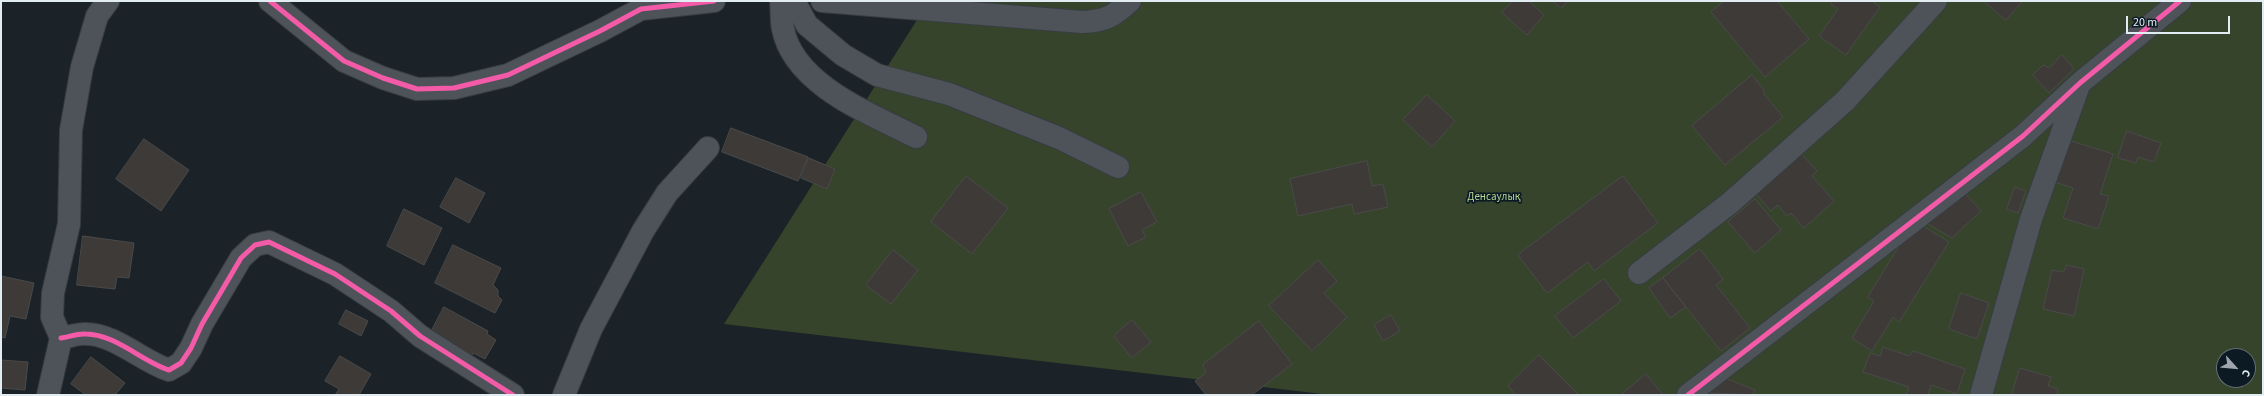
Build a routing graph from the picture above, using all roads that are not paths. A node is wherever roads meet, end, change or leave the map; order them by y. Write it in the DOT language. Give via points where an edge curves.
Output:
graph roads {
  1 [pos="108,1"];
  2 [pos="270,1"];
  3 [pos="714,1"];
  4 [pos="781,1"];
  5 [pos="794,1"];
  6 [pos="822,1"];
  7 [pos="1130,1"];
  8 [pos="1936,1"];
  9 [pos="2180,1"];
  10 [pos="2080,83"];
  11 [pos="916,137"];
  12 [pos="708,148"];
  13 [pos="1118,167"];
  14 [pos="1639,273"];
  15 [pos="61,338"];
  16 [pos="562,393"];
  17 [pos="48,395"];
  18 [pos="512,395"];
  19 [pos="1688,395"];
  20 [pos="1981,395"];
  1 -- 15 [label="street" via="97,16 82,67 71,130 69,224 53,293 52,317"];
  2 -- 3 [label="street" via="344,61 417,89 454,88 508,75 640,9"];
  4 -- 11 [label="street" via="783,29 794,55 816,81 851,106"];
  5 -- 13 [label="street" via="807,25 843,54 877,75 949,94 1059,138"];
  6 -- 7 [label="street" via="1082,22 1105,19 1116,14"];
  8 -- 14 [label="street" via="1845,101 1730,203"];
  9 -- 10 [label="street"];
  10 -- 19 [label="street" via="2022,136"];
  10 -- 20 [label="street" via="2031,219"];
  12 -- 16 [label="street" via="667,193 643,231 591,329"];
  15 -- 17 [label="street"];
  15 -- 18 [label="street" via="86,334 110,340 169,370 181,363 192,348 202,324 241,258 255,245 269,242 335,274 390,311 420,336"];
}
